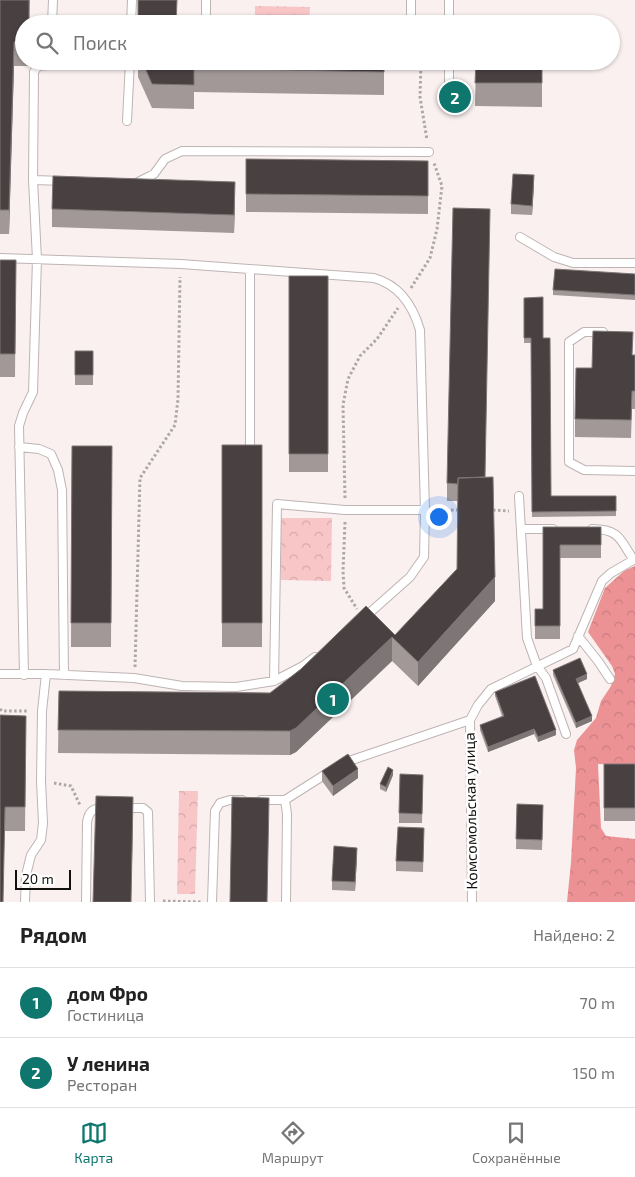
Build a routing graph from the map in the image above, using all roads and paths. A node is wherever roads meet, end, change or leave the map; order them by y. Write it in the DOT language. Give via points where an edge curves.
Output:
graph roads {
  1 [pos="53,0"];
  2 [pos="132,0"];
  3 [pos="206,0"];
  4 [pos="411,0"];
  5 [pos="449,0"];
  6 [pos="52,15"];
  7 [pos="131,15"];
  8 [pos="206,15"];
  9 [pos="411,15"];
  10 [pos="449,15"];
  11 [pos="35,70"];
  12 [pos="130,70"];
  13 [pos="421,70"];
  14 [pos="449,70"];
  15 [pos="449,92"];
  16 [pos="127,121"];
  17 [pos="429,152"];
  18 [pos="33,180"];
  19 [pos="71,181"];
  20 [pos="129,182"];
  21 [pos="520,237"];
  22 [pos="0,258"];
  23 [pos="36,259"];
  24 [pos="635,263"];
  25 [pos="181,264"];
  26 [pos="250,270"];
  27 [pos="404,298"];
  28 [pos="610,332"];
  29 [pos="19,447"];
  30 [pos="250,447"];
  31 [pos="635,471"];
  32 [pos="518,496"];
  33 [pos="345,510"];
  34 [pos="425,510"];
  35 [pos="458,510"];
  36 [pos="522,530"];
  37 [pos="558,530"];
  38 [pos="586,530"];
  39 [pos="634,559"];
  40 [pos="360,621"];
  41 [pos="578,636"];
  42 [pos="324,651"];
  43 [pos="537,666"];
  44 [pos="0,674"];
  45 [pos="46,674"];
  46 [pos="24,675"];
  47 [pos="64,675"];
  48 [pos="134,678"];
  49 [pos="610,679"];
  50 [pos="274,681"];
  51 [pos="0,709"];
  52 [pos="42,711"];
  53 [pos="470,720"];
  54 [pos="566,734"];
  55 [pos="41,781"];
  56 [pos="285,800"];
  57 [pos="87,822"];
  58 [pos="168,901"];
  59 [pos="25,902"];
  60 [pos="86,902"];
  61 [pos="150,902"];
  62 [pos="188,902"];
  63 [pos="212,902"];
  64 [pos="286,902"];
  65 [pos="472,902"];
  1 -- 6 [label="lane"];
  2 -- 7 [label="lane"];
  3 -- 8 [label="lane"];
  4 -- 9 [label="lane"];
  5 -- 10 [label="lane"];
  11 -- 18 [label="lane"];
  12 -- 16 [label="lane"];
  13 -- 17 [label="path" via="420,97"];
  14 -- 15 [label="lane"];
  17 -- 20 [label="lane" via="182,151 166,159 154,174 138,182"];
  17 -- 27 [label="path" via="442,186 437,229 430,258"];
  18 -- 19 [label="lane"];
  18 -- 23 [label="lane"];
  21 -- 24 [label="lane" via="554,257 573,263"];
  22 -- 23 [label="lane"];
  23 -- 25 [label="lane"];
  23 -- 29 [label="lane" via="33,392 19,426"];
  25 -- 26 [label="lane"];
  25 -- 48 [label="path" via="175,425 140,478"];
  26 -- 27 [label="lane" via="374,278 394,287"];
  26 -- 30 [label="lane"];
  27 -- 33 [label="path" via="377,339 360,356 348,379 343,405"];
  27 -- 34 [label="lane" via="416,315 420,330"];
  28 -- 31 [label="lane" via="584,332 569,342 569,462 584,470"];
  29 -- 46 [label="lane"];
  29 -- 47 [label="lane" via="51,454 62,490"];
  32 -- 36 [label="lane"];
  33 -- 34 [label="lane"];
  33 -- 40 [label="path" via="344,588"];
  33 -- 50 [label="lane" via="277,504"];
  34 -- 35 [label="path"];
  34 -- 40 [label="lane" via="424,557 410,577"];
  36 -- 37 [label="lane"];
  36 -- 43 [label="lane" via="527,638"];
  38 -- 39 [label="lane" via="604,530 618,535"];
  39 -- 41 [label="lane, Комсомольская улица" via="602,581"];
  41 -- 43 [label="lane, Комсомольская улица" via="573,648"];
  41 -- 49 [label="lane"];
  42 -- 50 [label="lane"];
  43 -- 53 [label="lane, Комсомольская улица" via="491,690"];
  43 -- 54 [label="lane" via="546,678"];
  44 -- 46 [label="lane"];
  45 -- 46 [label="lane"];
  45 -- 47 [label="lane"];
  45 -- 52 [label="lane"];
  47 -- 48 [label="lane"];
  48 -- 50 [label="lane" via="182,686 236,687"];
  51 -- 52 [label="path"];
  52 -- 55 [label="lane"];
  53 -- 56 [label="lane" via="345,762"];
  53 -- 65 [label="lane, Комсомольская улица"];
  55 -- 57 [label="path" via="71,786"];
  55 -- 59 [label="lane" via="41,840 31,855"];
  56 -- 63 [label="lane" via="230,800 220,803 215,811"];
  56 -- 64 [label="lane"];
  57 -- 60 [label="lane"];
  57 -- 61 [label="lane" via="89,813 95,808 143,808 148,812"];
  58 -- 62 [label="path"];
}
